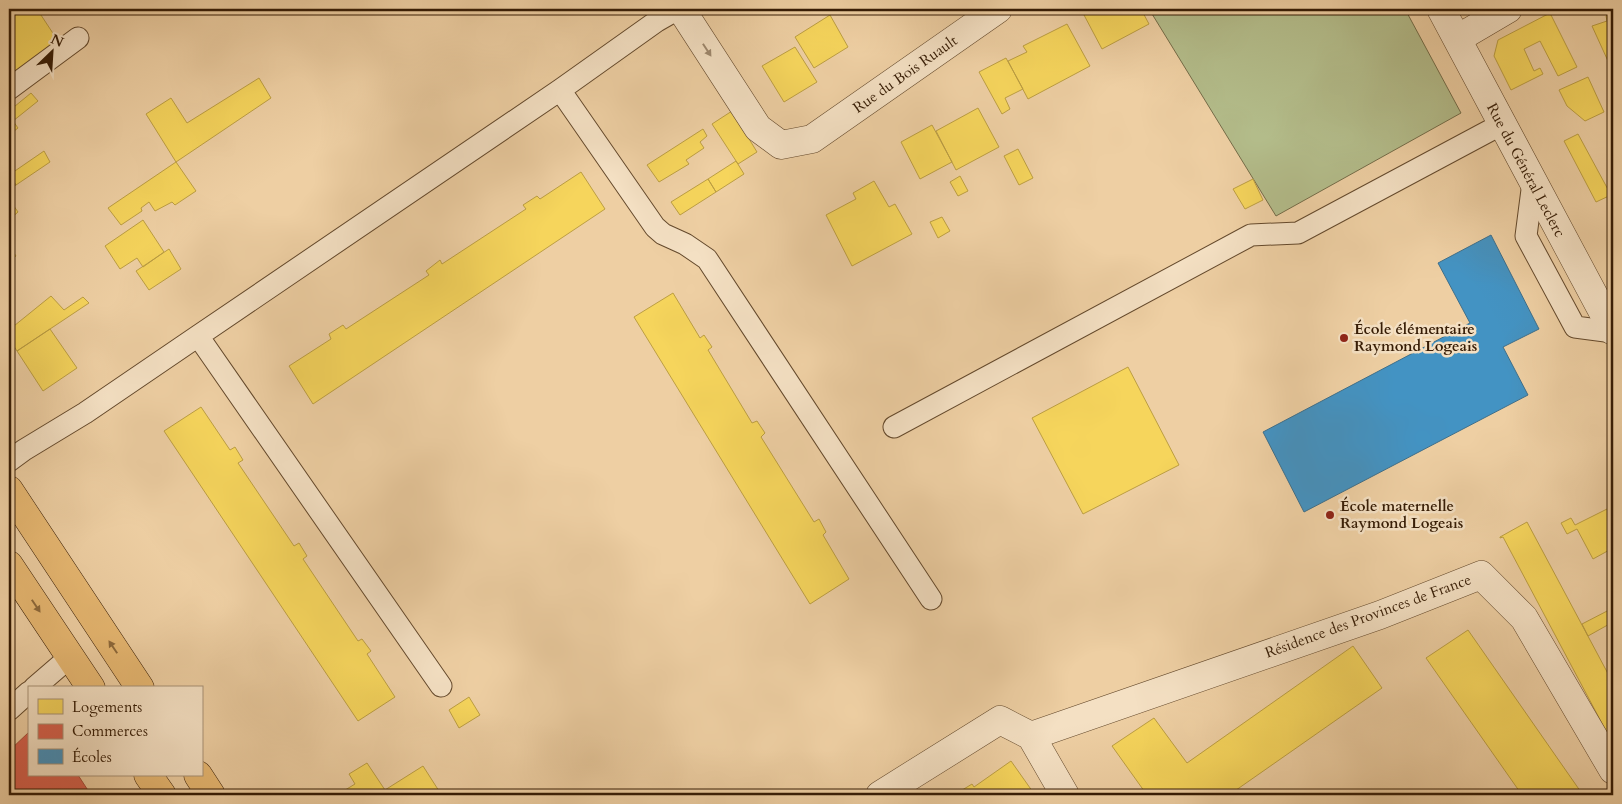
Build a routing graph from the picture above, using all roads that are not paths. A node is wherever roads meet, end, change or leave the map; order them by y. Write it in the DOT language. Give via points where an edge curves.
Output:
graph roads {
  1 [pos="679,9"];
  2 [pos="998,9"];
  3 [pos="1441,9"];
  4 [pos="1508,9"];
  5 [pos="78,38"];
  6 [pos="1456,40"];
  7 [pos="9,89"];
  8 [pos="560,90"];
  9 [pos="1502,124"];
  10 [pos="1613,332"];
  11 [pos="198,336"];
  12 [pos="894,427"];
  13 [pos="9,461"];
  14 [pos="9,490"];
  15 [pos="9,565"];
  16 [pos="931,599"];
  17 [pos="70,657"];
  18 [pos="36,686"];
  19 [pos="89,686"];
  20 [pos="139,686"];
  21 [pos="441,686"];
  22 [pos="28,693"];
  23 [pos="9,710"];
  24 [pos="1031,736"];
  25 [pos="1613,770"];
  26 [pos="149,776"];
  27 [pos="199,776"];
  28 [pos="162,795"];
  29 [pos="211,795"];
  30 [pos="880,795"];
  31 [pos="1065,795"];
  1 -- 2 [label="street, Rue du Bois Ruault, one-way" via="758,128 780,145 812,139"];
  1 -- 8 [label="lane"];
  3 -- 6 [label="street, Rue du Général Leclerc"];
  4 -- 6 [label="street"];
  5 -- 7 [label="lane"];
  6 -- 9 [label="street, Rue du Général Leclerc"];
  8 -- 11 [label="lane"];
  8 -- 16 [label="lane" via="655,227 707,259"];
  9 -- 10 [label="street, Rue du Général Leclerc"];
  9 -- 12 [label="lane" via="1298,233 1251,235"];
  11 -- 13 [label="lane"];
  11 -- 21 [label="lane"];
  20 -- 14 [label="main road, one-way"];
  15 -- 17 [label="main road, one-way"];
  17 -- 18 [label="lane"];
  17 -- 19 [label="main road"];
  22 -- 23 [label="lane"];
  24 -- 25 [label="street, Résidence des Provinces de France" via="1370,618 1481,575 1524,618"];
  24 -- 30 [label="street" via="1000,720"];
  24 -- 31 [label="street"];
  26 -- 28 [label="main road"];
  27 -- 29 [label="main road"];
}
